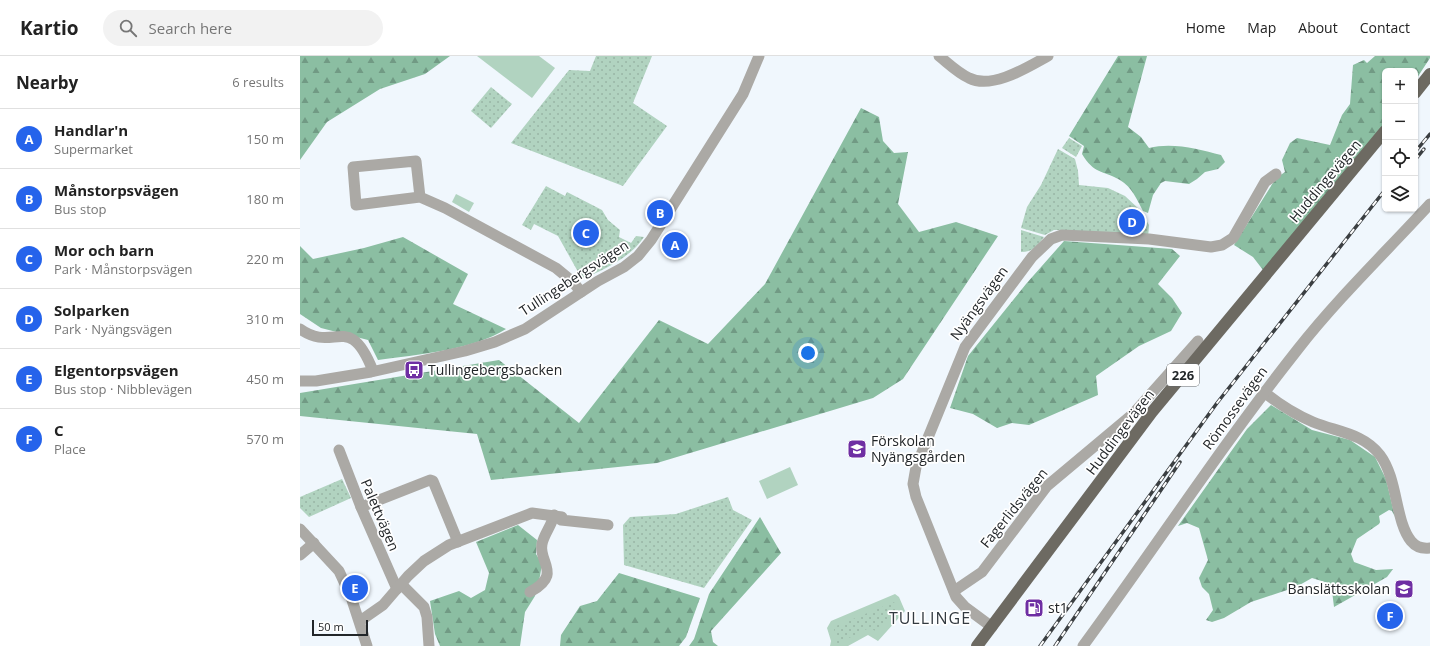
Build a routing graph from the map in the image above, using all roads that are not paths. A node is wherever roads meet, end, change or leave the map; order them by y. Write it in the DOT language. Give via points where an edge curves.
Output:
graph roads {
  1 [pos="759,56"];
  2 [pos="939,56"];
  3 [pos="1048,56"];
  4 [pos="1429,75"];
  5 [pos="1418,89"];
  6 [pos="1382,136"];
  7 [pos="1276,174"];
  8 [pos="420,197"];
  9 [pos="1430,204"];
  10 [pos="581,292"];
  11 [pos="300,329"];
  12 [pos="1198,340"];
  13 [pos="373,371"];
  14 [pos="300,381"];
  15 [pos="1264,392"];
  16 [pos="339,450"];
  17 [pos="360,507"];
  18 [pos="554,515"];
  19 [pos="608,525"];
  20 [pos="300,529"];
  21 [pos="458,542"];
  22 [pos="314,543"];
  23 [pos="1430,548"];
  24 [pos="300,556"];
  25 [pos="399,587"];
  26 [pos="954,591"];
  27 [pos="530,592"];
  28 [pos="360,621"];
  29 [pos="992,627"];
  30 [pos="367,646"];
  31 [pos="429,646"];
  32 [pos="977,646"];
  33 [pos="1083,646"];
  1 -- 10 [label="street, Tullingebergsvägen" via="743,94 651,240 638,256"];
  2 -- 3 [label="street" via="970,79 988,81 1013,74"];
  4 -- 5 [label="main road"];
  6 -- 29 [label="main road, Huddingevägen / 226" via="1152,412"];
  7 -- 26 [label="street, Nyängsvägen" via="1265,182 1233,238 1222,245 1211,247 1149,239 1062,235 1051,238 1027,264 965,347 914,474 916,497"];
  8 -- 8 [label="street" via="416,161 353,167 356,205"];
  8 -- 10 [label="street" via="556,268"];
  9 -- 15 [label="street, Römossevägen" via="1333,308"];
  10 -- 13 [label="street, Tullingebergsvägen" via="530,326 495,342"];
  11 -- 13 [label="street" via="308,335 320,338 341,335 351,338 364,351"];
  12 -- 26 [label="street, Fagerlidsvägen" via="1133,414 1047,486 982,572"];
  13 -- 14 [label="street, Tullingebergsvägen" via="333,379"];
  15 -- 23 [label="street" via="1287,410 1359,437 1379,454 1388,470 1405,530 1411,540 1422,548"];
  15 -- 33 [label="street, Römossevägen"];
  16 -- 17 [label="street, Palettvägen"];
  17 -- 21 [label="street" via="433,481"];
  17 -- 25 [label="street, Palettvägen"];
  18 -- 19 [label="street" via="562,517 561,520"];
  18 -- 21 [label="street" via="532,513"];
  18 -- 27 [label="street" via="552,525 542,542 541,551 548,574 536,589"];
  20 -- 22 [label="street"];
  21 -- 25 [label="street" via="424,561"];
  22 -- 24 [label="street"];
  22 -- 28 [label="street" via="339,571"];
  25 -- 28 [label="street" via="383,605"];
  25 -- 31 [label="street, Palettvägen" via="424,607"];
  26 -- 29 [label="street, Nyängsvägen" via="958,600"];
  28 -- 30 [label="street"];
  29 -- 32 [label="main road, Huddingevägen / 226"];
}
